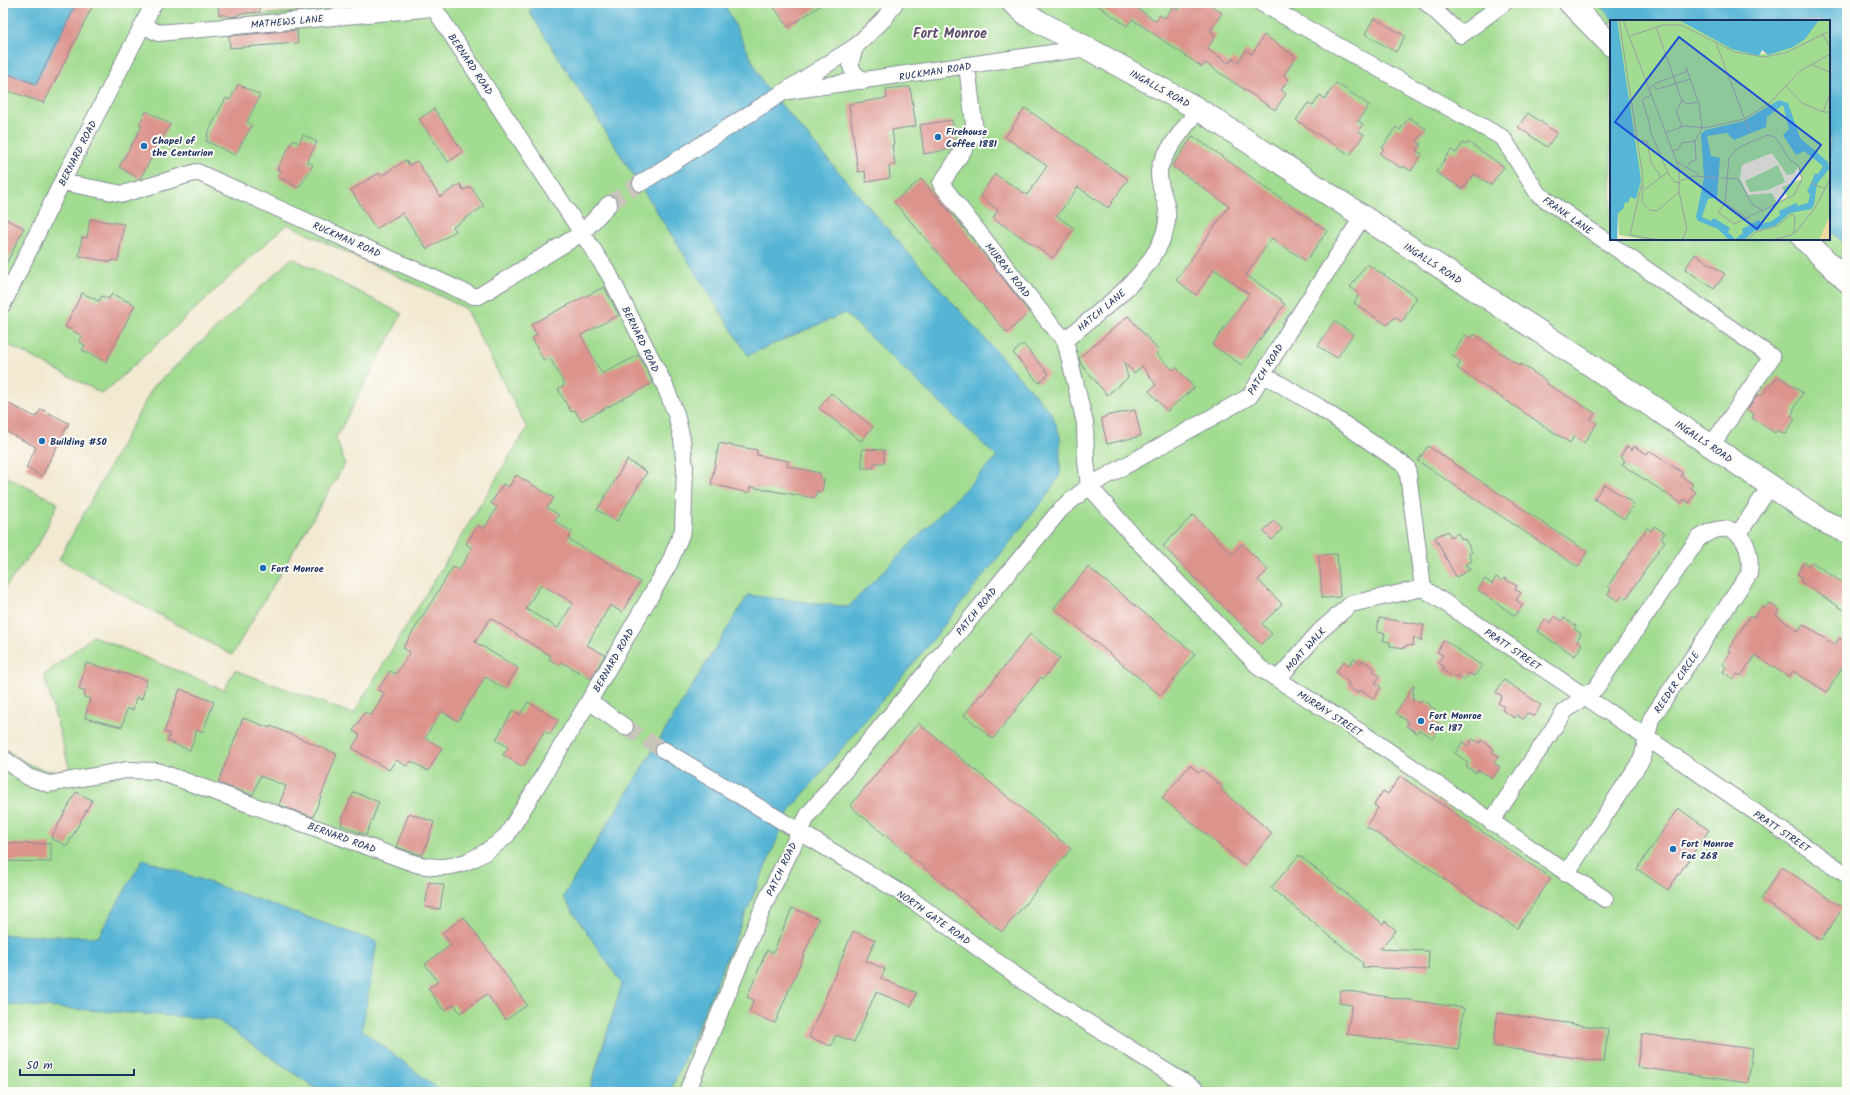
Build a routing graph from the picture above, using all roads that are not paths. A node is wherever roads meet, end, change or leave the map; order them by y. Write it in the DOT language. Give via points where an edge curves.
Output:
graph roads {
  1 [pos="154,3"];
  2 [pos="895,3"];
  3 [pos="1013,3"];
  4 [pos="1261,3"];
  5 [pos="1427,3"];
  6 [pos="1504,3"];
  7 [pos="1570,3"];
  8 [pos="434,5"];
  9 [pos="143,25"];
  10 [pos="1610,44"];
  11 [pos="856,46"];
  12 [pos="1086,48"];
  13 [pos="967,66"];
  14 [pos="864,81"];
  15 [pos="782,92"];
  16 [pos="1198,109"];
  17 [pos="62,182"];
  18 [pos="641,183"];
  19 [pos="609,204"];
  20 [pos="1363,216"];
  21 [pos="582,233"];
  22 [pos="1805,240"];
  23 [pos="1847,281"];
  24 [pos="3,304"];
  25 [pos="1065,340"];
  26 [pos="1263,374"];
  27 [pos="1711,446"];
  28 [pos="1770,485"];
  29 [pos="1089,486"];
  30 [pos="1847,532"];
  31 [pos="1739,533"];
  32 [pos="1423,588"];
  33 [pos="1278,680"];
  34 [pos="1584,697"];
  35 [pos="589,701"];
  36 [pos="626,727"];
  37 [pos="1646,738"];
  38 [pos="664,750"];
  39 [pos="3,758"];
  40 [pos="1491,822"];
  41 [pos="794,828"];
  42 [pos="1566,874"];
  43 [pos="1847,875"];
  44 [pos="1605,899"];
  45 [pos="687,1092"];
  46 [pos="1199,1092"];
  1 -- 9 [label="street, BERNARD ROAD"];
  2 -- 11 [label="street, RUCKMAN ROAD" via="884,19"];
  3 -- 12 [label="street, INGALLS ROAD" via="1027,15"];
  4 -- 27 [label="street, FRANK LANE" via="1503,138 1538,194 1772,357"];
  5 -- 6 [label="street" via="1461,35"];
  7 -- 10 [label="street"];
  8 -- 9 [label="street, MATHEWS LANE" via="158,34"];
  8 -- 21 [label="street, BERNARD ROAD"];
  9 -- 17 [label="street, BERNARD ROAD"];
  11 -- 14 [label="street" via="850,60 851,67 854,75"];
  11 -- 15 [label="street, RUCKMAN ROAD"];
  12 -- 13 [label="street, RUCKMAN ROAD"];
  12 -- 16 [label="street, INGALLS ROAD"];
  13 -- 14 [label="street, RUCKMAN ROAD"];
  13 -- 25 [label="street, MURRAY ROAD" via="975,132 940,184"];
  14 -- 15 [label="street, RUCKMAN ROAD"];
  15 -- 18 [label="street, RUCKMAN ROAD"];
  16 -- 20 [label="street, INGALLS ROAD"];
  16 -- 25 [label="street, HATCH LANE" via="1160,167 1160,183 1168,215 1160,242 1127,289"];
  17 -- 21 [label="street, RUCKMAN ROAD" via="123,194 197,172 473,296 480,296"];
  17 -- 24 [label="street, BERNARD ROAD"];
  19 -- 21 [label="street, RUCKMAN ROAD"];
  20 -- 26 [label="street, PATCH ROAD"];
  20 -- 27 [label="street, INGALLS ROAD"];
  21 -- 35 [label="street, BERNARD ROAD" via="609,274 665,386 676,414 685,468 683,530 669,564"];
  22 -- 23 [label="street"];
  25 -- 29 [label="street, MURRAY ROAD" via="1085,423"];
  26 -- 29 [label="street, PATCH ROAD" via="1250,396"];
  26 -- 32 [label="street" via="1407,467"];
  27 -- 28 [label="street, INGALLS ROAD"];
  28 -- 30 [label="street, INGALLS ROAD" via="1823,521"];
  28 -- 31 [label="street"];
  29 -- 33 [label="street, MURRAY STREET" via="1116,519 1256,663"];
  29 -- 41 [label="street, PATCH ROAD" via="1061,509 808,815"];
  31 -- 34 [label="street" via="1722,528 1709,531 1698,539 1596,688"];
  31 -- 37 [label="street, REEDER CIRCLE" via="1748,547 1751,559 1750,574 1651,719"];
  32 -- 33 [label="street, MOAT WALK" via="1351,604 1320,631"];
  32 -- 34 [label="street, PRATT STREET"];
  33 -- 40 [label="street, MURRAY STREET" via="1362,733"];
  34 -- 37 [label="street, PRATT STREET"];
  34 -- 40 [label="street" via="1565,711"];
  35 -- 36 [label="street"];
  35 -- 39 [label="street, BERNARD ROAD" via="507,835 492,849 474,859 447,868 429,868 416,864 157,771 128,770 49,784 28,777"];
  37 -- 42 [label="street, REEDER CIRCLE" via="1642,759"];
  37 -- 43 [label="street, PRATT STREET"];
  38 -- 41 [label="street, NORTH GATE ROAD"];
  40 -- 42 [label="street, MURRAY STREET"];
  41 -- 45 [label="street, PATCH ROAD"];
  41 -- 46 [label="street, NORTH GATE ROAD" via="908,897 1036,990"];
  42 -- 44 [label="street, MURRAY STREET"];
}
